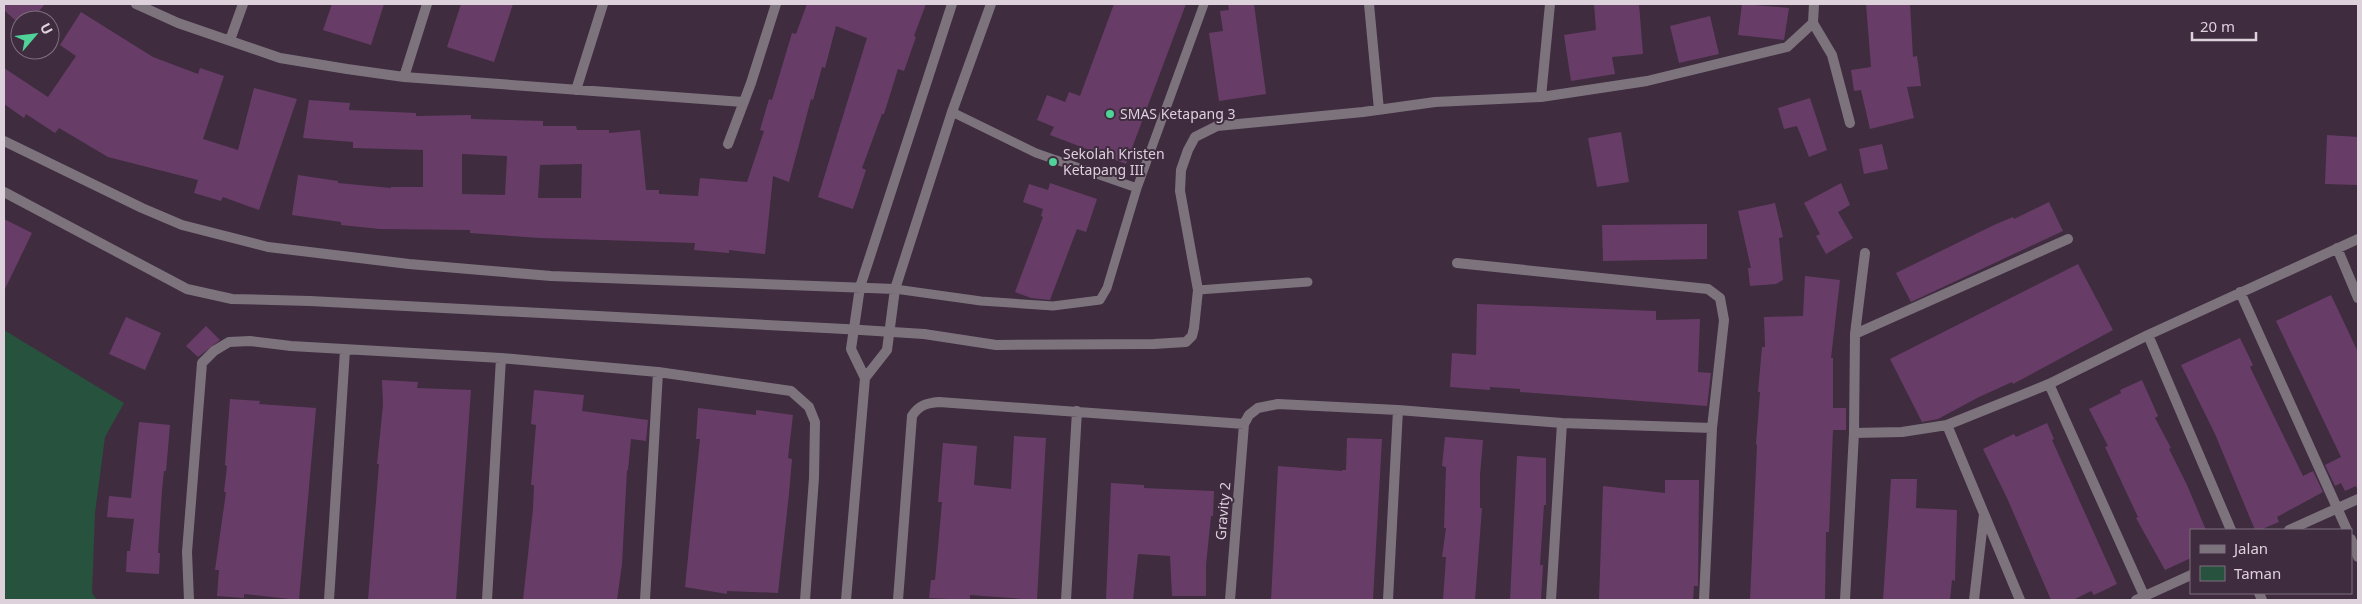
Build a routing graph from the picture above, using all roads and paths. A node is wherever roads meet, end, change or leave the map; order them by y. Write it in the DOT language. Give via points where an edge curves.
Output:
graph roads {
  1 [pos="136,4"];
  2 [pos="243,4"];
  3 [pos="427,4"];
  4 [pos="602,4"];
  5 [pos="776,4"];
  6 [pos="952,4"];
  7 [pos="991,4"];
  8 [pos="1204,4"];
  9 [pos="1369,4"];
  10 [pos="1550,4"];
  11 [pos="1814,4"];
  12 [pos="1813,23"];
  13 [pos="230,40"];
  14 [pos="404,77"];
  15 [pos="576,90"];
  16 [pos="1541,97"];
  17 [pos="743,102"];
  18 [pos="1379,110"];
  19 [pos="952,112"];
  20 [pos="1850,123"];
  21 [pos="4,141"];
  22 [pos="728,144"];
  23 [pos="1137,188"];
  24 [pos="4,192"];
  25 [pos="2068,239"];
  26 [pos="2358,239"];
  27 [pos="2337,248"];
  28 [pos="1865,253"];
  29 [pos="1457,263"];
  30 [pos="1308,282"];
  31 [pos="860,287"];
  32 [pos="895,289"];
  33 [pos="1198,290"];
  34 [pos="2240,292"];
  35 [pos="2358,298"];
  36 [pos="1855,334"];
  37 [pos="2148,335"];
  38 [pos="345,350"];
  39 [pos="501,358"];
  40 [pos="658,372"];
  41 [pos="865,378"];
  42 [pos="2049,384"];
  43 [pos="1398,410"];
  44 [pos="1077,411"];
  45 [pos="1562,423"];
  46 [pos="1244,424"];
  47 [pos="1947,425"];
  48 [pos="1712,428"];
  49 [pos="1854,432"];
  50 [pos="2358,499"];
  51 [pos="2338,508"];
  52 [pos="1984,513"];
  53 [pos="2231,529"];
  54 [pos="2291,529"];
  55 [pos="2347,529"];
  56 [pos="2352,541"];
  57 [pos="2358,556"];
  58 [pos="2190,575"];
  59 [pos="2142,599"];
  60 [pos="189,600"];
  61 [pos="330,600"];
  62 [pos="487,600"];
  63 [pos="646,600"];
  64 [pos="805,600"];
  65 [pos="846,600"];
  66 [pos="898,600"];
  67 [pos="1066,600"];
  68 [pos="1230,600"];
  69 [pos="1388,600"];
  70 [pos="1551,600"];
  71 [pos="1704,600"];
  72 [pos="1845,600"];
  73 [pos="1974,600"];
  74 [pos="2020,600"];
  1 -- 13 [label="street" via="178,23"];
  2 -- 13 [label="street"];
  3 -- 14 [label="street"];
  4 -- 15 [label="street"];
  5 -- 17 [label="street"];
  6 -- 31 [label="street"];
  7 -- 19 [label="street"];
  8 -- 23 [label="lane"];
  9 -- 18 [label="street"];
  10 -- 16 [label="street"];
  11 -- 12 [label="street"];
  12 -- 16 [label="street" via="1786,47 1647,81"];
  12 -- 20 [label="street" via="1834,60"];
  13 -- 14 [label="street" via="280,58"];
  14 -- 15 [label="street"];
  15 -- 17 [label="street"];
  16 -- 18 [label="street" via="1435,102"];
  17 -- 22 [label="street"];
  18 -- 33 [label="street" via="1217,126 1195,138 1181,170 1180,191"];
  19 -- 23 [label="lane" via="1036,153"];
  19 -- 32 [label="street"];
  21 -- 31 [label="street" via="182,225 268,247 551,276"];
  23 -- 32 [label="lane" via="1107,288 1100,300 1053,306 981,301"];
  24 -- 33 [label="street, bridge" via="188,289 232,299 845,329 924,334 996,345 1154,344 1186,342 1192,336"];
  25 -- 36 [label="street"];
  26 -- 27 [label="street"];
  27 -- 34 [label="street"];
  27 -- 35 [label="street"];
  28 -- 36 [label="street"];
  29 -- 48 [label="street" via="1708,289 1720,298 1724,320"];
  30 -- 33 [label="lane"];
  31 -- 32 [label="street"];
  31 -- 41 [label="street" via="850,349"];
  32 -- 41 [label="street" via="887,350"];
  34 -- 37 [label="street"];
  34 -- 51 [label="street"];
  36 -- 49 [label="street"];
  37 -- 42 [label="street"];
  37 -- 53 [label="street"];
  38 -- 39 [label="street"];
  38 -- 60 [label="street" via="229,342 202,363 187,552"];
  38 -- 61 [label="street"];
  39 -- 40 [label="street"];
  39 -- 62 [label="street"];
  40 -- 63 [label="street"];
  40 -- 64 [label="street" via="791,391 809,407 815,422 814,478"];
  41 -- 65 [label="street"];
  42 -- 47 [label="street"];
  42 -- 59 [label="street"];
  43 -- 45 [label="street"];
  43 -- 46 [label="street" via="1267,405 1249,415"];
  43 -- 69 [label="street"];
  44 -- 46 [label="street"];
  44 -- 66 [label="street" via="940,402 929,403 915,411 912,416"];
  44 -- 67 [label="street"];
  45 -- 48 [label="street"];
  45 -- 70 [label="street"];
  46 -- 68 [label="street, Gravity 2"];
  47 -- 49 [label="street" via="1902,432"];
  47 -- 52 [label="street"];
  48 -- 71 [label="street"];
  49 -- 72 [label="street"];
  50 -- 51 [label="street"];
  51 -- 54 [label="street"];
  51 -- 55 [label="street"];
  52 -- 73 [label="street"];
  52 -- 74 [label="street"];
  56 -- 57 [label="street"];
  58 -- 59 [label="street"];
}
